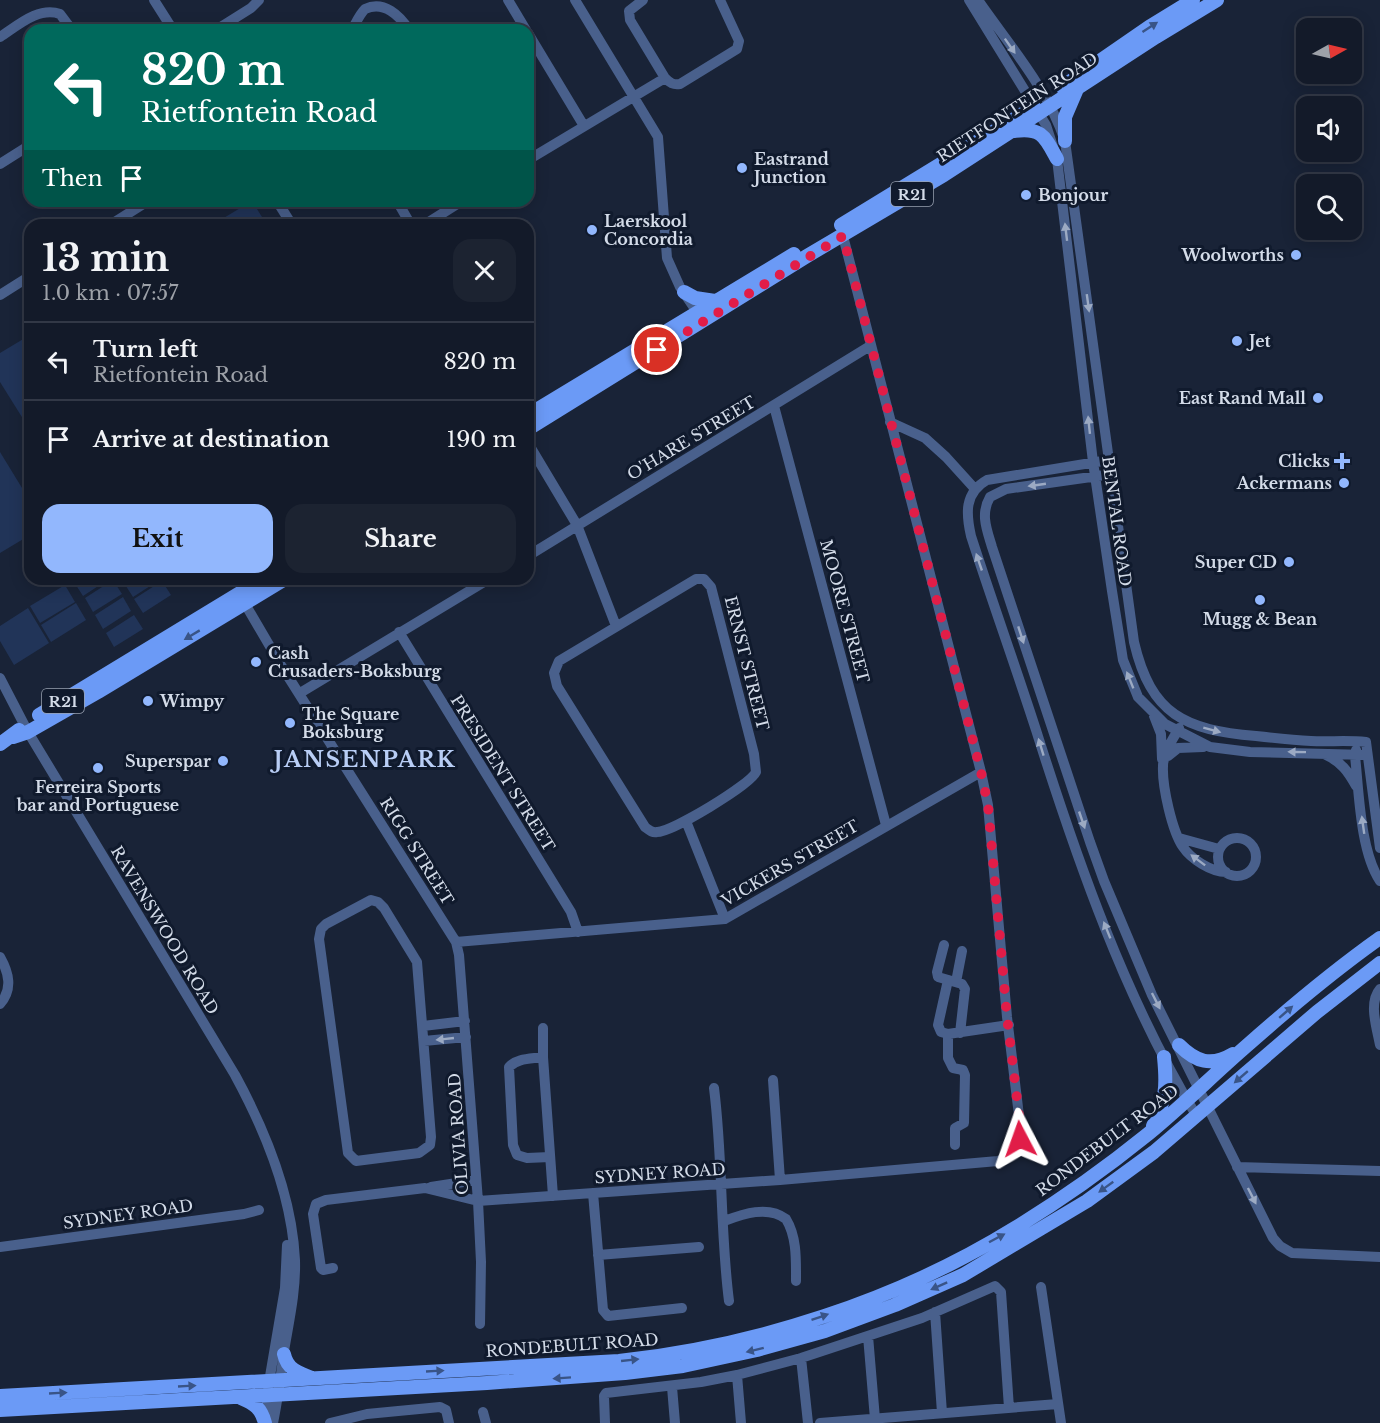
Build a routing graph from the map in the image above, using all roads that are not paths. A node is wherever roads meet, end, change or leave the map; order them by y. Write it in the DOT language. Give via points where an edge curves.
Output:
graph roads {
  1 [pos="154,0"];
  2 [pos="259,0"];
  3 [pos="508,0"];
  4 [pos="575,0"];
  5 [pos="643,0"];
  6 [pos="720,0"];
  7 [pos="969,0"];
  8 [pos="978,0"];
  9 [pos="1193,0"];
  10 [pos="1217,0"];
  11 [pos="68,24"];
  12 [pos="169,24"];
  13 [pos="226,24"];
  14 [pos="356,24"];
  15 [pos="405,24"];
  16 [pos="523,24"];
  17 [pos="0,37"];
  18 [pos="534,43"];
  19 [pos="665,78"];
  20 [pos="1078,87"];
  21 [pos="634,96"];
  22 [pos="1043,107"];
  23 [pos="584,126"];
  24 [pos="1013,132"];
  25 [pos="1065,141"];
  26 [pos="24,149"];
  27 [pos="534,156"];
  28 [pos="1057,159"];
  29 [pos="0,164"];
  30 [pos="138,207"];
  31 [pos="452,207"];
  32 [pos="120,219"];
  33 [pos="433,219"];
  34 [pos="843,236"];
  35 [pos="24,280"];
  36 [pos="684,292"];
  37 [pos="0,295"];
  38 [pos="715,301"];
  39 [pos="700,317"];
  40 [pos="870,346"];
  41 [pos="563,401"];
  42 [pos="774,406"];
  43 [pos="534,413"];
  44 [pos="890,422"];
  45 [pos="534,424"];
  46 [pos="534,453"];
  47 [pos="1109,460"];
  48 [pos="1093,462"];
  49 [pos="1112,474"];
  50 [pos="1095,476"];
  51 [pos="975,489"];
  52 [pos="577,525"];
  53 [pos="534,552"];
  54 [pos="257,585"];
  55 [pos="272,585"];
  56 [pos="479,585"];
  57 [pos="242,599"];
  58 [pos="616,626"];
  59 [pos="399,632"];
  60 [pos="0,678"];
  61 [pos="300,693"];
  62 [pos="1153,714"];
  63 [pos="1184,720"];
  64 [pos="26,728"];
  65 [pos="1177,732"];
  66 [pos="1362,741"];
  67 [pos="0,744"];
  68 [pos="1210,747"];
  69 [pos="1320,753"];
  70 [pos="1367,755"];
  71 [pos="1355,756"];
  72 [pos="1163,764"];
  73 [pos="981,772"];
  74 [pos="1359,791"];
  75 [pos="686,821"];
  76 [pos="886,825"];
  77 [pos="1179,838"];
  78 [pos="1380,848"];
  79 [pos="1220,849"];
  80 [pos="1226,872"];
  81 [pos="1380,881"];
  82 [pos="725,919"];
  83 [pos="1380,930"];
  84 [pos="578,932"];
  85 [pos="1380,938"];
  86 [pos="456,942"];
  87 [pos="944,945"];
  88 [pos="962,951"];
  89 [pos="1361,952"];
  90 [pos="0,957"];
  91 [pos="1380,963"];
  92 [pos="952,981"];
  93 [pos="1380,988"];
  94 [pos="0,1004"];
  95 [pos="465,1021"];
  96 [pos="1009,1025"];
  97 [pos="423,1026"];
  98 [pos="543,1028"];
  99 [pos="954,1034"];
  100 [pos="466,1037"];
  101 [pos="423,1041"];
  102 [pos="1179,1045"];
  103 [pos="1380,1045"];
  104 [pos="1242,1050"];
  105 [pos="543,1057"];
  106 [pos="1164,1057"];
  107 [pos="773,1080"];
  108 [pos="714,1088"];
  109 [pos="1200,1090"];
  110 [pos="1187,1100"];
  111 [pos="1208,1105"];
  112 [pos="1196,1115"];
  113 [pos="1149,1133"];
  114 [pos="955,1145"];
  115 [pos="550,1157"];
  116 [pos="1238,1167"];
  117 [pos="1380,1171"];
  118 [pos="476,1180"];
  119 [pos="780,1180"];
  120 [pos="723,1183"];
  121 [pos="425,1188"];
  122 [pos="593,1193"];
  123 [pos="553,1196"];
  124 [pos="478,1201"];
  125 [pos="286,1206"];
  126 [pos="259,1210"];
  127 [pos="724,1221"];
  128 [pos="0,1246"];
  129 [pos="699,1247"];
  130 [pos="598,1255"];
  131 [pos="1380,1257"];
  132 [pos="333,1268"];
  133 [pos="796,1281"];
  134 [pos="1041,1287"];
  135 [pos="729,1302"];
  136 [pos="682,1308"];
  137 [pos="935,1312"];
  138 [pos="480,1324"];
  139 [pos="868,1336"];
  140 [pos="284,1354"];
  141 [pos="801,1358"];
  142 [pos="737,1375"];
  143 [pos="318,1379"];
  144 [pos="672,1387"];
  145 [pos="274,1388"];
  146 [pos="0,1395"];
  147 [pos="238,1397"];
  148 [pos="1058,1404"];
  149 [pos="1009,1408"];
  150 [pos="0,1410"];
  151 [pos="483,1412"];
  152 [pos="942,1413"];
  153 [pos="875,1419"];
  154 [pos="265,1423"];
  155 [pos="273,1423"];
  156 [pos="330,1423"];
  157 [pos="449,1423"];
  158 [pos="486,1423"];
  159 [pos="605,1423"];
  160 [pos="675,1423"];
  161 [pos="741,1423"];
  162 [pos="808,1423"];
  163 [pos="819,1423"];
  164 [pos="1061,1423"];
  1 -- 12 [label="street"];
  2 -- 13 [label="street"];
  3 -- 16 [label="street"];
  4 -- 21 [label="street"];
  5 -- 19 [label="street" via="631,7 630,20"];
  6 -- 19 [label="street" via="739,41 737,49 680,84 671,84"];
  7 -- 22 [label="street"];
  8 -- 22 [label="street, one-way"];
  22 -- 9 [label="main road, RIETFONTEIN ROAD / R21, one-way" via="1149,27"];
  10 -- 20 [label="main road, RIETFONTEIN ROAD / R21"];
  11 -- 17 [label="street" via="60,14 46,11"];
  14 -- 15 [label="street" via="364,10 376,3 392,6"];
  18 -- 23 [label="street"];
  19 -- 21 [label="street"];
  20 -- 22 [label="main road, RIETFONTEIN ROAD / R21"];
  20 -- 25 [label="main road" via="1065,117"];
  21 -- 23 [label="street"];
  21 -- 36 [label="street" via="658,137 665,247 670,267"];
  22 -- 24 [label="main road, RIETFONTEIN ROAD / R21"];
  22 -- 25 [label="street, BENTAL ROAD"];
  22 -- 28 [label="street, BENTAL ROAD"];
  22 -- 38 [label="main road, RIETFONTEIN ROAD / R21"];
  23 -- 27 [label="street"];
  24 -- 28 [label="main road" via="1029,130 1042,135"];
  24 -- 34 [label="main road, RIETFONTEIN ROAD / R21"];
  25 -- 47 [label="street, BENTAL ROAD, one-way"];
  26 -- 29 [label="street"];
  48 -- 28 [label="street, BENTAL ROAD, one-way"];
  30 -- 32 [label="street"];
  31 -- 33 [label="street"];
  34 -- 39 [label="main road, RIETFONTEIN ROAD / R21"];
  34 -- 40 [label="street"];
  35 -- 37 [label="street"];
  36 -- 38 [label="main road"];
  36 -- 39 [label="street"];
  38 -- 39 [label="main road, RIETFONTEIN ROAD / R21"];
  39 -- 41 [label="main road, RIETFONTEIN ROAD / R21"];
  40 -- 42 [label="street, O'HARE STREET"];
  40 -- 44 [label="street"];
  41 -- 43 [label="main road, RIETFONTEIN ROAD / R21"];
  41 -- 45 [label="main road, RIETFONTEIN ROAD / R21"];
  42 -- 52 [label="street, O'HARE STREET"];
  42 -- 76 [label="street, MOORE STREET"];
  44 -- 51 [label="street" via="925,438"];
  44 -- 73 [label="street"];
  46 -- 52 [label="street"];
  47 -- 48 [label="street"];
  47 -- 49 [label="street, BENTAL ROAD"];
  48 -- 50 [label="street, BENTAL ROAD"];
  48 -- 51 [label="street" via="987,480"];
  49 -- 50 [label="street"];
  49 -- 63 [label="street, BENTAL ROAD" via="1138,658 1153,692"];
  62 -- 50 [label="street, BENTAL ROAD, one-way" via="1138,697 1123,660"];
  50 -- 102 [label="street, one-way" via="998,492 986,504 984,520 1104,881 1152,995"];
  106 -- 51 [label="street, one-way" via="1076,851 973,544 967,509"];
  52 -- 53 [label="street, O'HARE STREET"];
  52 -- 58 [label="street"];
  54 -- 57 [label="main road, R21"];
  55 -- 57 [label="main road, R21"];
  56 -- 59 [label="street"];
  57 -- 61 [label="street, RIGG STREET"];
  57 -- 64 [label="main road, R21"];
  58 -- 75 [label="street" via="559,661 555,682 645,827 660,832"];
  58 -- 75 [label="street, ERNST STREET" via="696,579 704,579 711,586 757,765 748,783"];
  59 -- 61 [label="street"];
  59 -- 84 [label="street, PRESIDENT STREET" via="571,912"];
  60 -- 64 [label="street, RAVENSWOOD ROAD"];
  61 -- 86 [label="street, RIGG STREET"];
  62 -- 65 [label="street, BENTAL ROAD"];
  62 -- 72 [label="street" via="1161,734"];
  63 -- 65 [label="street"];
  63 -- 66 [label="street, BENTAL ROAD, one-way" via="1220,733"];
  64 -- 67 [label="main road, R21"];
  64 -- 125 [label="street, RAVENSWOOD ROAD" via="253,1108"];
  65 -- 68 [label="street, BENTAL ROAD"];
  65 -- 72 [label="street"];
  66 -- 70 [label="street"];
  66 -- 71 [label="street"];
  69 -- 68 [label="street, BENTAL ROAD, one-way"];
  68 -- 72 [label="street" via="1178,748"];
  69 -- 71 [label="street, BENTAL ROAD"];
  69 -- 74 [label="street" via="1348,771"];
  70 -- 71 [label="street, BENTAL ROAD"];
  70 -- 78 [label="street"];
  71 -- 74 [label="street"];
  72 -- 77 [label="street" via="1167,801"];
  73 -- 76 [label="street, VICKERS STREET"];
  73 -- 96 [label="street" via="992,836"];
  81 -- 74 [label="street, one-way" via="1367,848"];
  75 -- 82 [label="street"];
  76 -- 82 [label="street, VICKERS STREET"];
  77 -- 79 [label="street"];
  80 -- 77 [label="street, one-way" via="1195,858"];
  79 -- 80 [label="street" via="1218,859"];
  79 -- 80 [label="street" via="1227,840 1239,837 1250,842 1256,852 1256,864 1248,873 1237,876"];
  82 -- 84 [label="street, VICKERS STREET"];
  83 -- 89 [label="main road"];
  84 -- 86 [label="street, VICKERS STREET"];
  85 -- 89 [label="main road, RONDEBULT ROAD"];
  86 -- 95 [label="street, OLIVIA ROAD"];
  87 -- 92 [label="street" via="938,976"];
  88 -- 92 [label="street"];
  104 -- 89 [label="main road, RONDEBULT ROAD, one-way"];
  90 -- 94 [label="street" via="9,989"];
  91 -- 111 [label="main road, RONDEBULT ROAD, one-way"];
  92 -- 99 [label="street" via="966,989"];
  92 -- 99 [label="street" via="938,1025 941,1032"];
  93 -- 103 [label="street" via="1374,1007"];
  95 -- 97 [label="street"];
  95 -- 100 [label="street, OLIVIA ROAD"];
  96 -- 99 [label="street"];
  96 -- 119 [label="street, SYDNEY ROAD" via="1021,1132 1015,1151 998,1161"];
  97 -- 101 [label="street"];
  97 -- 101 [label="street" via="417,962 384,908 371,900 365,901 326,924 319,939 348,1153 356,1161 419,1153 430,1145"];
  98 -- 105 [label="street"];
  99 -- 114 [label="street" via="950,1063 965,1075 963,1122 955,1128"];
  100 -- 101 [label="street, one-way"];
  100 -- 118 [label="street, OLIVIA ROAD"];
  102 -- 104 [label="main road" via="1190,1056 1205,1061 1219,1061"];
  102 -- 109 [label="street"];
  104 -- 109 [label="main road, RONDEBULT ROAD"];
  105 -- 115 [label="street"];
  105 -- 115 [label="street" via="513,1062 509,1067 514,1151 527,1158"];
  106 -- 110 [label="street"];
  106 -- 113 [label="main road" via="1166,1096"];
  107 -- 119 [label="street"];
  108 -- 120 [label="street"];
  109 -- 110 [label="main road, RONDEBULT ROAD"];
  109 -- 111 [label="street"];
  110 -- 112 [label="street"];
  110 -- 113 [label="main road, RONDEBULT ROAD"];
  111 -- 112 [label="main road, RONDEBULT ROAD"];
  111 -- 116 [label="street"];
  112 -- 145 [label="main road, RONDEBULT ROAD, one-way" via="1096,1194 963,1275 896,1305 758,1350 626,1373 475,1384"];
  143 -- 113 [label="main road, RONDEBULT ROAD, one-way" via="619,1361 752,1338 889,1292 956,1260 1014,1229 1081,1185"];
  115 -- 123 [label="street"];
  116 -- 117 [label="street"];
  116 -- 131 [label="street, one-way" via="1273,1238 1286,1251"];
  118 -- 121 [label="street"];
  118 -- 124 [label="street, OLIVIA ROAD"];
  119 -- 120 [label="street, SYDNEY ROAD"];
  120 -- 122 [label="street, SYDNEY ROAD"];
  120 -- 127 [label="street"];
  121 -- 124 [label="street, SYDNEY ROAD"];
  121 -- 132 [label="street, SYDNEY ROAD" via="316,1204 313,1214 321,1268"];
  122 -- 123 [label="street, SYDNEY ROAD"];
  122 -- 130 [label="street"];
  123 -- 124 [label="street, SYDNEY ROAD"];
  124 -- 138 [label="street, OLIVIA ROAD"];
  125 -- 140 [label="street, RAVENSWOOD ROAD" via="294,1271"];
  125 -- 145 [label="street, RAVENSWOOD ROAD" via="287,1268"];
  126 -- 128 [label="street, SYDNEY ROAD"];
  127 -- 133 [label="street" via="752,1212 773,1213 786,1219 794,1238"];
  127 -- 135 [label="street"];
  129 -- 130 [label="street"];
  130 -- 136 [label="street" via="604,1314"];
  134 -- 148 [label="street"];
  137 -- 139 [label="street"];
  137 -- 149 [label="street" via="991,1287 998,1288"];
  137 -- 152 [label="street"];
  139 -- 141 [label="street"];
  139 -- 153 [label="street"];
  140 -- 143 [label="main road" via="291,1369"];
  140 -- 145 [label="street, RAVENSWOOD ROAD"];
  141 -- 142 [label="street"];
  141 -- 162 [label="street"];
  142 -- 144 [label="street"];
  142 -- 161 [label="street"];
  143 -- 145 [label="main road, RONDEBULT ROAD"];
  144 -- 159 [label="street" via="606,1393"];
  144 -- 160 [label="street"];
  146 -- 145 [label="main road, RONDEBULT ROAD, one-way"];
  145 -- 147 [label="main road, RONDEBULT ROAD"];
  145 -- 154 [label="street, RAVENSWOOD ROAD"];
  145 -- 155 [label="street, RAVENSWOOD ROAD"];
  147 -- 150 [label="main road, RONDEBULT ROAD"];
  147 -- 154 [label="main road" via="255,1404"];
  148 -- 149 [label="street"];
  148 -- 164 [label="street"];
  149 -- 152 [label="street"];
  151 -- 158 [label="street"];
  152 -- 153 [label="street"];
  153 -- 163 [label="street"];
  156 -- 157 [label="street" via="367,1414 440,1407 446,1410"];
}
